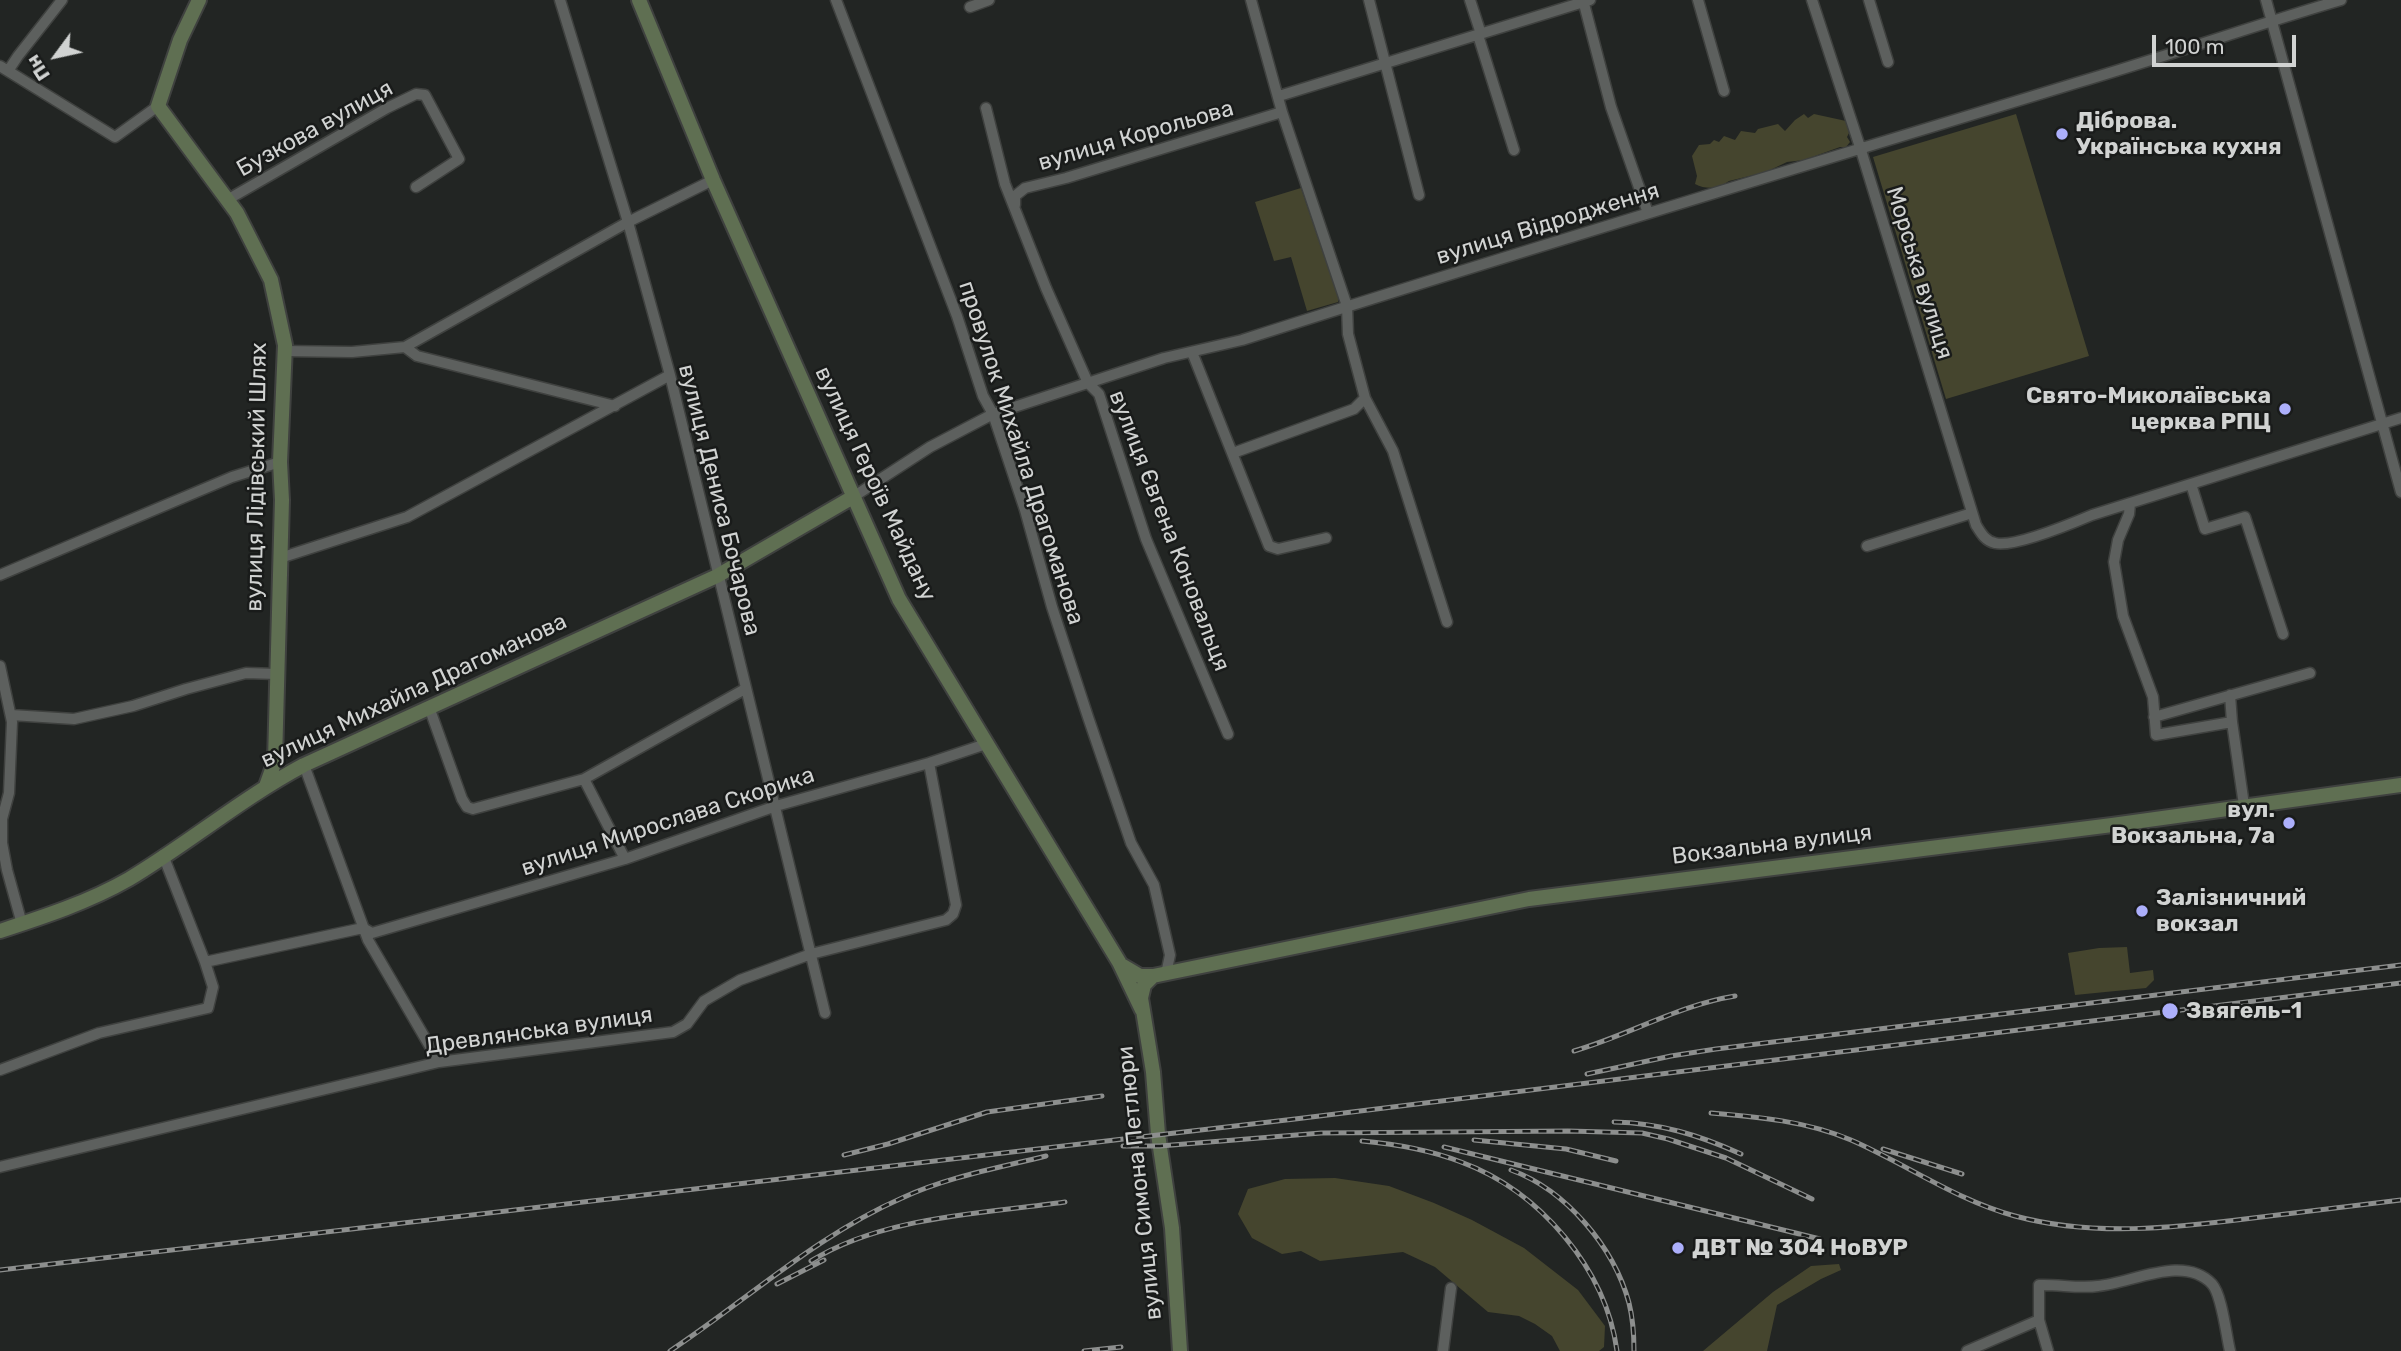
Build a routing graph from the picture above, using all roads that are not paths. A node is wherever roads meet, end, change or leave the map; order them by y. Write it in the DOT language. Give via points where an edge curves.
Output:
graph roads {
  1 [pos="62,0"];
  2 [pos="199,0"];
  3 [pos="560,0"];
  4 [pos="639,0"];
  5 [pos="836,0"];
  6 [pos="989,0"];
  7 [pos="1251,0"];
  8 [pos="1369,0"];
  9 [pos="1470,0"];
  10 [pos="1698,0"];
  11 [pos="1812,0"];
  12 [pos="1869,0"];
  13 [pos="2266,0"];
  14 [pos="2341,0"];
  15 [pos="1586,1"];
  16 [pos="970,7"];
  17 [pos="2270,21"];
  18 [pos="1480,35"];
  19 [pos="1888,62"];
  20 [pos="1387,63"];
  21 [pos="4,69"];
  22 [pos="1724,91"];
  23 [pos="1279,96"];
  24 [pos="158,106"];
  25 [pos="986,108"];
  26 [pos="1282,112"];
  27 [pos="1860,148"];
  28 [pos="1514,150"];
  29 [pos="713,180"];
  30 [pos="416,187"];
  31 [pos="1419,195"];
  32 [pos="227,200"];
  33 [pos="1016,209"];
  34 [pos="1648,213"];
  35 [pos="628,222"];
  36 [pos="1347,306"];
  37 [pos="405,348"];
  38 [pos="285,351"];
  39 [pos="1192,352"];
  40 [pos="670,375"];
  41 [pos="1088,383"];
  42 [pos="1365,398"];
  43 [pos="615,405"];
  44 [pos="993,415"];
  45 [pos="2401,418"];
  46 [pos="2383,423"];
  47 [pos="1233,453"];
  48 [pos="280,462"];
  49 [pos="2191,484"];
  50 [pos="2401,492"];
  51 [pos="853,497"];
  52 [pos="2130,504"];
  53 [pos="1972,513"];
  54 [pos="1326,538"];
  55 [pos="1867,546"];
  56 [pos="280,558"];
  57 [pos="0,575"];
  58 [pos="718,576"];
  59 [pos="1447,622"];
  60 [pos="2283,634"];
  61 [pos="0,666"];
  62 [pos="2310,673"];
  63 [pos="277,674"];
  64 [pos="745,689"];
  65 [pos="2230,695"];
  66 [pos="429,707"];
  67 [pos="11,715"];
  68 [pos="2154,717"];
  69 [pos="2232,723"];
  70 [pos="1228,734"];
  71 [pos="986,744"];
  72 [pos="929,763"];
  73 [pos="304,765"];
  74 [pos="584,779"];
  75 [pos="2401,785"];
  76 [pos="265,786"];
  77 [pos="2244,805"];
  78 [pos="776,806"];
  79 [pos="163,855"];
  80 [pos="625,859"];
  81 [pos="22,924"];
  82 [pos="363,928"];
  83 [pos="0,931"];
  84 [pos="811,954"];
  85 [pos="205,962"];
  86 [pos="1119,962"];
  87 [pos="1160,975"];
  88 [pos="1142,1010"];
  89 [pos="825,1013"];
  90 [pos="439,1062"];
  91 [pos="0,1070"];
  92 [pos="0,1167"];
  93 [pos="1451,1288"];
  94 [pos="2039,1320"];
  95 [pos="1180,1351"];
  96 [pos="1443,1351"];
  97 [pos="1967,1351"];
  98 [pos="2048,1351"];
  99 [pos="2230,1351"];
  1 -- 21 [label="street"];
  2 -- 24 [label="street"];
  3 -- 35 [label="street, вулиця Дениса Бочарова"];
  4 -- 29 [label="street, вулиця Героїв Майдану"];
  5 -- 44 [label="street, провулок Михайла Драгоманова"];
  6 -- 16 [label="street"];
  7 -- 23 [label="street"];
  8 -- 20 [label="street"];
  9 -- 18 [label="street"];
  10 -- 22 [label="street"];
  11 -- 27 [label="street, Морська вулиця"];
  12 -- 19 [label="street"];
  13 -- 17 [label="street"];
  14 -- 17 [label="street, вулиця Відродження"];
  15 -- 18 [label="street"];
  15 -- 34 [label="street" via="1611,107"];
  17 -- 27 [label="street, вулиця Відродження"];
  17 -- 46 [label="street"];
  18 -- 20 [label="street"];
  18 -- 28 [label="street"];
  20 -- 23 [label="street"];
  20 -- 31 [label="street"];
  21 -- 24 [label="street" via="115,137"];
  23 -- 26 [label="street"];
  24 -- 32 [label="street, вулиця Лідівський Шлях"];
  25 -- 33 [label="street, вулиця Євгена Коновальця"];
  26 -- 33 [label="street, вулиця Корольова" via="1025,188 1015,196"];
  26 -- 36 [label="street"];
  27 -- 34 [label="street, вулиця Відродження"];
  27 -- 53 [label="street, Морська вулиця"];
  29 -- 35 [label="street"];
  29 -- 51 [label="street, вулиця Героїв Майдану"];
  30 -- 32 [label="street, Бузкова вулиця" via="458,159 425,95 416,94"];
  32 -- 38 [label="street, вулиця Лідівський Шлях" via="271,280"];
  33 -- 41 [label="street, вулиця Євгена Коновальця"];
  34 -- 36 [label="street, вулиця Відродження"];
  35 -- 37 [label="street"];
  35 -- 40 [label="street, вулиця Дениса Бочарова"];
  36 -- 39 [label="street, вулиця Відродження"];
  36 -- 42 [label="street" via="1348,334"];
  37 -- 38 [label="street"];
  37 -- 43 [label="street" via="418,356"];
  38 -- 48 [label="street, вулиця Лідівський Шлях"];
  39 -- 41 [label="street, вулиця Відродження"];
  39 -- 47 [label="street"];
  40 -- 43 [label="street"];
  40 -- 58 [label="street, вулиця Дениса Бочарова"];
  41 -- 44 [label="street, вулиця Відродження"];
  41 -- 70 [label="street, вулиця Євгена Коновальця" via="1099,394 1146,539"];
  42 -- 47 [label="street" via="1354,409"];
  42 -- 59 [label="street" via="1392,451"];
  43 -- 56 [label="street" via="407,517"];
  44 -- 51 [label="street, вулиця Відродження" via="930,447"];
  44 -- 87 [label="street, провулок Михайла Драгоманова" via="1131,843 1159,902 1170,955"];
  45 -- 46 [label="street"];
  46 -- 49 [label="street"];
  46 -- 50 [label="street"];
  47 -- 54 [label="street" via="1269,547"];
  48 -- 56 [label="street, вулиця Лідівський Шлях"];
  48 -- 57 [label="street" via="232,477"];
  49 -- 52 [label="street"];
  49 -- 60 [label="street" via="2205,529 2245,517"];
  51 -- 58 [label="street, вулиця Михайла Драгоманова"];
  51 -- 71 [label="street, вулиця Героїв Майдану" via="900,599"];
  52 -- 53 [label="street, Морська вулиця" via="2003,544 1984,538"];
  52 -- 68 [label="street" via="2114,562 2123,616 2153,697"];
  53 -- 55 [label="street"];
  56 -- 63 [label="street, вулиця Лідівський Шлях"];
  58 -- 64 [label="street, вулиця Дениса Бочарова"];
  58 -- 66 [label="street, вулиця Михайла Драгоманова"];
  61 -- 67 [label="street"];
  62 -- 65 [label="street"];
  63 -- 67 [label="street" via="246,673 74,719"];
  63 -- 76 [label="street, вулиця Лідівський Шлях" via="275,761"];
  64 -- 74 [label="street"];
  64 -- 78 [label="street, вулиця Дениса Бочарова"];
  65 -- 68 [label="street"];
  65 -- 69 [label="street"];
  66 -- 73 [label="street, вулиця Михайла Драгоманова"];
  66 -- 74 [label="street" via="467,807"];
  67 -- 81 [label="street" via="11,767 2,843"];
  68 -- 69 [label="street" via="2156,735"];
  69 -- 77 [label="street"];
  71 -- 72 [label="street, вулиця Мирослава Скорика"];
  71 -- 86 [label="street, вулиця Героїв Майдану"];
  72 -- 78 [label="street, вулиця Мирослава Скорика"];
  72 -- 84 [label="street, Древлянська вулиця" via="956,905 953,914 930,925"];
  73 -- 76 [label="street, вулиця Михайла Драгоманова"];
  73 -- 82 [label="street"];
  74 -- 80 [label="street"];
  75 -- 77 [label="street, Вокзальна вулиця"];
  76 -- 79 [label="street, вулиця Михайла Драгоманова"];
  77 -- 87 [label="street, Вокзальна вулиця" via="1529,899"];
  78 -- 80 [label="street, вулиця Мирослава Скорика"];
  78 -- 84 [label="street, вулиця Дениса Бочарова"];
  79 -- 81 [label="street, вулиця Михайла Драгоманова" via="128,880"];
  79 -- 85 [label="street"];
  80 -- 82 [label="street, вулиця Мирослава Скорика" via="372,933"];
  81 -- 83 [label="street, вулиця Михайла Драгоманова"];
  82 -- 85 [label="street, вулиця Мирослава Скорика"];
  82 -- 90 [label="street"];
  84 -- 89 [label="street, вулиця Дениса Бочарова"];
  84 -- 90 [label="street, Древлянська вулиця" via="740,980 704,1001 687,1024 673,1032"];
  85 -- 91 [label="street" via="213,987 208,1008 99,1033"];
  86 -- 87 [label="street" via="1140,976"];
  86 -- 88 [label="street, вулиця Героїв Майдану"];
  87 -- 88 [label="street" via="1144,985"];
  88 -- 95 [label="street, вулиця Симона Петлюри" via="1172,1228"];
  90 -- 92 [label="street, Древлянська вулиця"];
  93 -- 96 [label="street"];
  94 -- 97 [label="street"];
  94 -- 98 [label="street"];
  94 -- 99 [label="street" via="2039,1285 2098,1286 2183,1269 2214,1285"];
}
